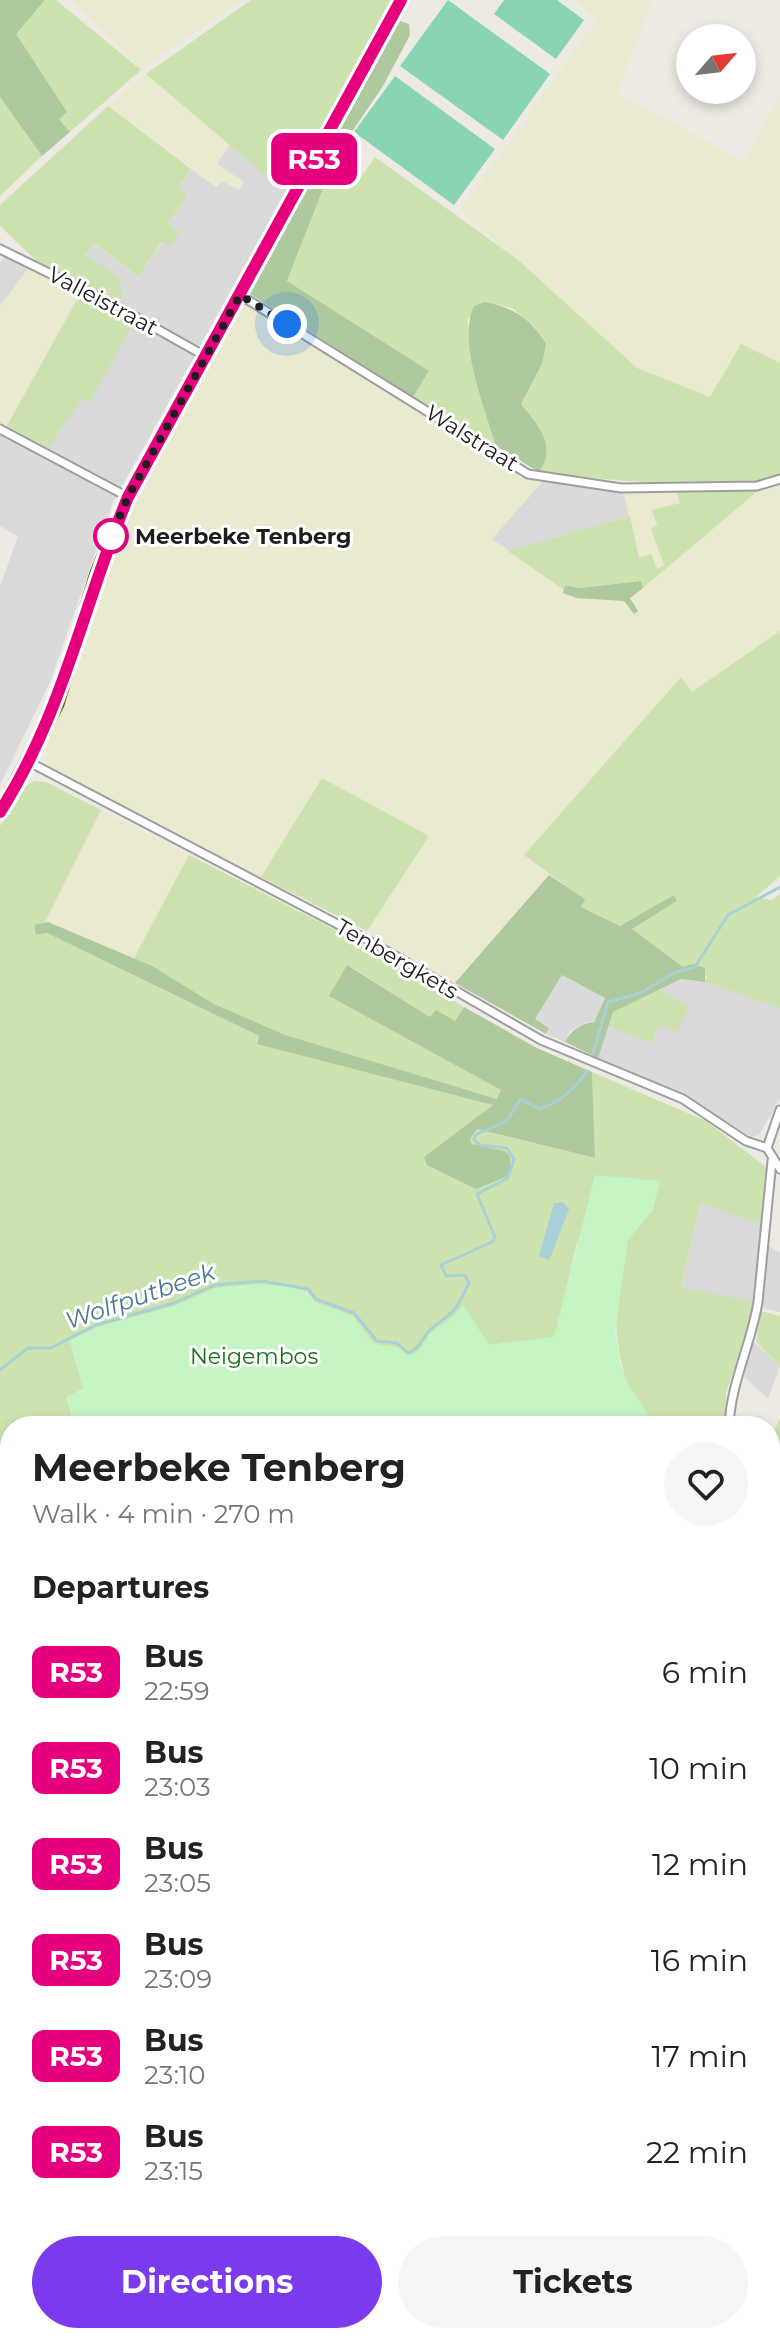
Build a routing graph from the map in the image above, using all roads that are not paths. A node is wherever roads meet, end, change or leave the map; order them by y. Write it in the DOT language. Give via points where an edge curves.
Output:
graph roads {
  1 [pos="401,0"];
  2 [pos="0,249"];
  3 [pos="240,295"];
  4 [pos="205,356"];
  5 [pos="0,429"];
  6 [pos="780,479"];
  7 [pos="128,497"];
  8 [pos="29,762"];
  9 [pos="0,812"];
  10 [pos="780,1110"];
  11 [pos="767,1148"];
  12 [pos="772,1161"];
  13 [pos="780,1169"];
  14 [pos="730,1416"];
  1 -- 3 [label="main road"];
  2 -- 4 [label="street, Valleistraat"];
  3 -- 4 [label="main road"];
  3 -- 6 [label="street, Walstraat" via="528,474 621,488 757,486"];
  4 -- 7 [label="main road"];
  5 -- 7 [label="street"];
  7 -- 8 [label="main road" via="97,573 57,704"];
  8 -- 9 [label="main road"];
  8 -- 11 [label="street, Tenbergkets" via="364,938 541,1040 683,1099 746,1141"];
  10 -- 11 [label="street"];
  11 -- 12 [label="street"];
  12 -- 13 [label="street"];
  12 -- 14 [label="street" via="756,1314 731,1394"];
}
